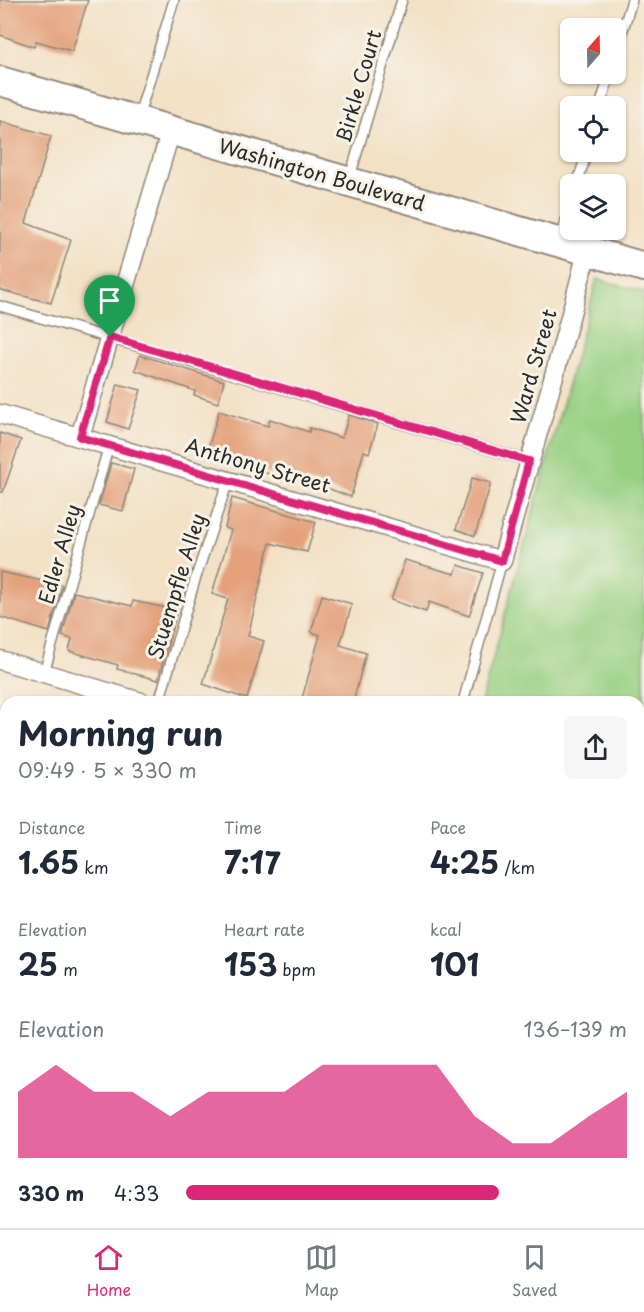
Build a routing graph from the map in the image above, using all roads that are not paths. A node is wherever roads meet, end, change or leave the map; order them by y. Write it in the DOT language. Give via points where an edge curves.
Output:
graph roads {
  1 [pos="174,0"];
  2 [pos="402,0"];
  3 [pos="633,0"];
  4 [pos="626,22"];
  5 [pos="0,81"];
  6 [pos="137,120"];
  7 [pos="171,130"];
  8 [pos="349,182"];
  9 [pos="561,240"];
  10 [pos="560,243"];
  11 [pos="587,251"];
  12 [pos="644,267"];
  13 [pos="0,306"];
  14 [pos="110,337"];
  15 [pos="0,414"];
  16 [pos="80,437"];
  17 [pos="109,445"];
  18 [pos="529,461"];
  19 [pos="228,481"];
  20 [pos="502,561"];
  21 [pos="0,660"];
  22 [pos="44,673"];
  23 [pos="121,696"];
  24 [pos="161,696"];
  25 [pos="465,696"];
  1 -- 6 [label="lane"];
  2 -- 8 [label="lane, Birkle Court"];
  3 -- 4 [label="lane"];
  5 -- 6 [label="main road, Washington Boulevard"];
  6 -- 7 [label="main road, Washington Boulevard"];
  7 -- 8 [label="main road, Washington Boulevard"];
  7 -- 14 [label="street"];
  8 -- 10 [label="main road, Washington Boulevard"];
  9 -- 10 [label="lane"];
  10 -- 11 [label="main road, Washington Boulevard"];
  11 -- 12 [label="main road, Washington Boulevard"];
  11 -- 18 [label="street, Ward Street"];
  13 -- 14 [label="lane"];
  14 -- 16 [label="street"];
  14 -- 18 [label="lane"];
  15 -- 16 [label="street, Anthony Street"];
  16 -- 17 [label="street, Anthony Street"];
  17 -- 19 [label="street, Anthony Street"];
  17 -- 22 [label="lane, Edler Alley"];
  18 -- 20 [label="street, Ward Street"];
  19 -- 20 [label="street, Anthony Street"];
  19 -- 24 [label="lane, Stuempfle Alley"];
  20 -- 25 [label="lane, Ward Street"];
  21 -- 22 [label="street"];
  22 -- 23 [label="street"];
}
